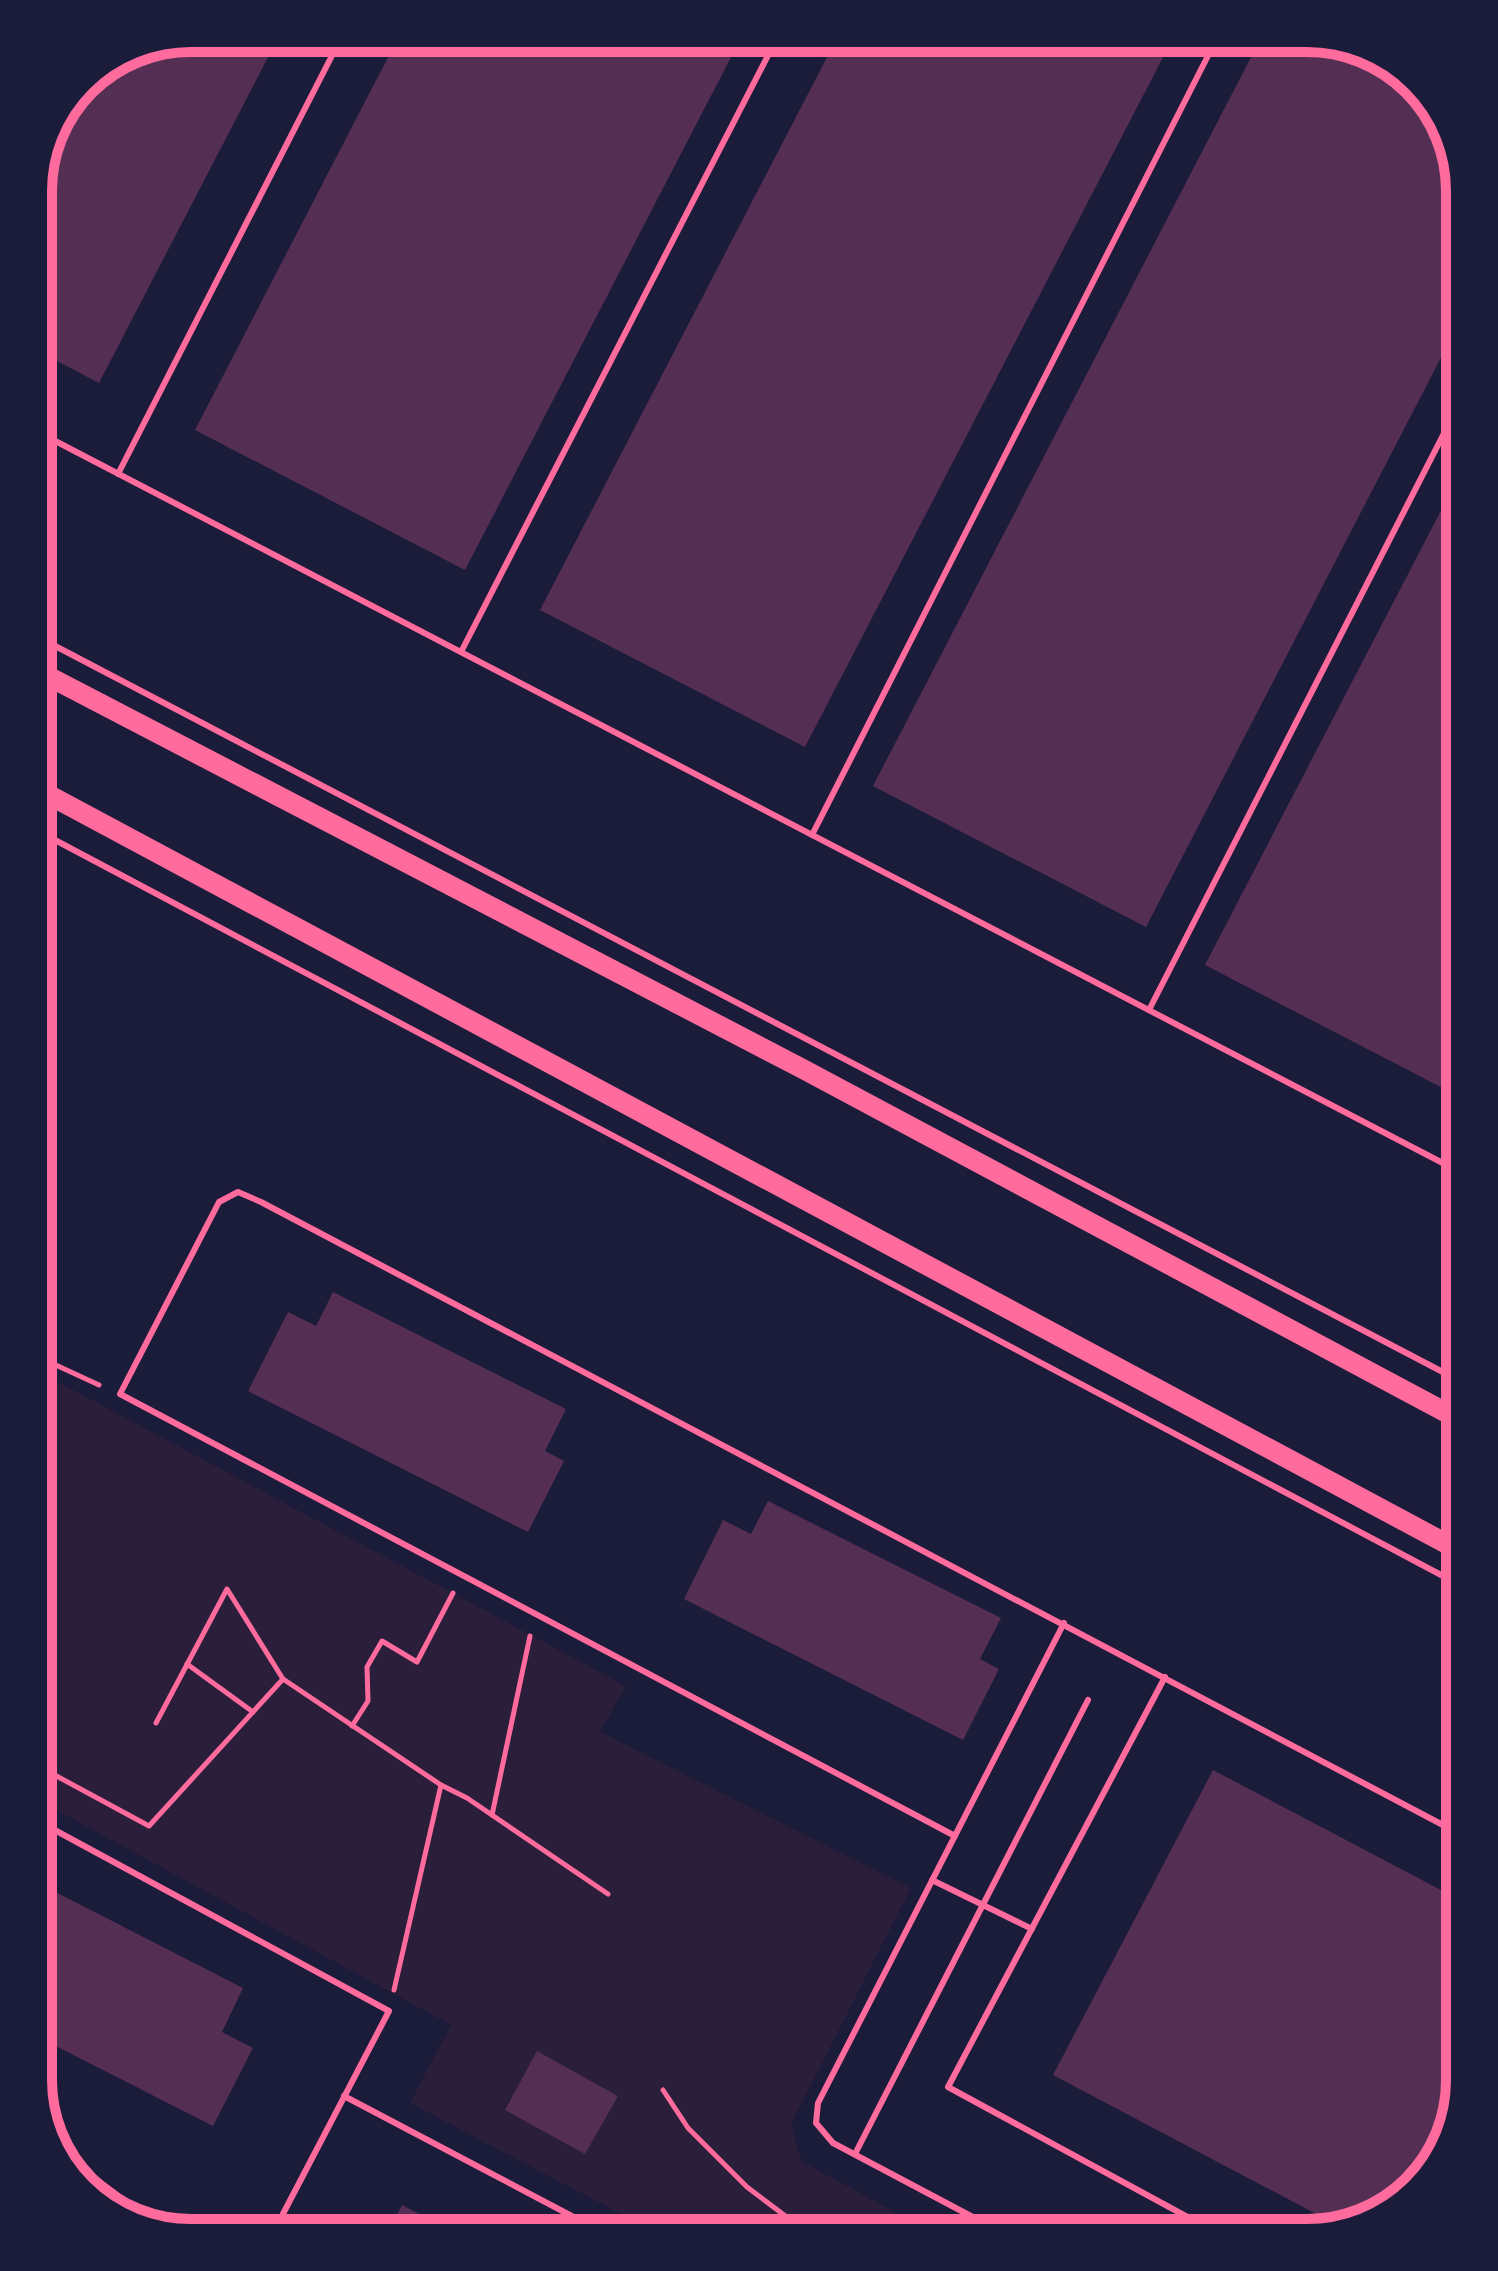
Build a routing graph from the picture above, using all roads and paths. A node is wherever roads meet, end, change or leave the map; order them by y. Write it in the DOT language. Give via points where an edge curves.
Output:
graph roads {
  1 [pos="334,52"];
  2 [pos="770,52"];
  3 [pos="1210,52"];
  4 [pos="1446,429"];
  5 [pos="52,439"];
  6 [pos="118,474"];
  7 [pos="52,644"];
  8 [pos="461,652"];
  9 [pos="52,678"];
  10 [pos="52,797"];
  11 [pos="812,835"];
  12 [pos="52,838"];
  13 [pos="1149,1010"];
  14 [pos="1446,1165"];
  15 [pos="52,1363"];
  16 [pos="1446,1374"];
  17 [pos="120,1394"];
  18 [pos="1446,1413"];
  19 [pos="1446,1543"];
  20 [pos="463,1575"];
  21 [pos="1446,1578"];
  22 [pos="534,1613"];
  23 [pos="1064,1623"];
  24 [pos="187,1664"];
  25 [pos="1165,1677"];
  26 [pos="283,1679"];
  27 [pos="1088,1700"];
  28 [pos="253,1712"];
  29 [pos="156,1723"];
  30 [pos="352,1726"];
  31 [pos="52,1774"];
  32 [pos="441,1785"];
  33 [pos="492,1815"];
  34 [pos="1446,1827"];
  35 [pos="52,1829"];
  36 [pos="955,1836"];
  37 [pos="932,1880"];
  38 [pos="608,1894"];
  39 [pos="982,1905"];
  40 [pos="1032,1929"];
  41 [pos="389,2011"];
  42 [pos="663,2090"];
  43 [pos="344,2096"];
  44 [pos="855,2154"];
  45 [pos="91,2175"];
  46 [pos="127,2202"];
  47 [pos="280,2219"];
  48 [pos="577,2219"];
  49 [pos="789,2219"];
  50 [pos="977,2219"];
  51 [pos="1191,2219"];
  1 -- 6 [label="lane"];
  2 -- 8 [label="lane"];
  3 -- 11 [label="lane"];
  4 -- 13 [label="lane"];
  5 -- 6 [label="lane"];
  6 -- 8 [label="lane"];
  7 -- 16 [label="lane"];
  8 -- 11 [label="lane"];
  9 -- 18 [label="main road" via="801,1068"];
  10 -- 19 [label="main road"];
  11 -- 13 [label="lane"];
  12 -- 21 [label="lane"];
  13 -- 14 [label="lane"];
  15 -- 17 [label="path"];
  17 -- 20 [label="lane"];
  17 -- 23 [label="lane" via="219,1202 238,1192"];
  20 -- 22 [label="lane"];
  20 -- 30 [label="path" via="417,1662 382,1641 367,1667 368,1701"];
  22 -- 33 [label="path"];
  22 -- 36 [label="lane"];
  23 -- 25 [label="lane"];
  23 -- 36 [label="lane"];
  24 -- 26 [label="path" via="227,1589"];
  24 -- 28 [label="path"];
  24 -- 29 [label="path"];
  25 -- 34 [label="lane"];
  25 -- 40 [label="lane"];
  26 -- 28 [label="path"];
  26 -- 30 [label="path"];
  27 -- 39 [label="lane"];
  28 -- 31 [label="path" via="149,1826"];
  30 -- 32 [label="path"];
  32 -- 33 [label="path"];
  32 -- 41 [label="path"];
  33 -- 38 [label="path"];
  35 -- 41 [label="lane"];
  36 -- 37 [label="lane"];
  37 -- 39 [label="lane"];
  37 -- 44 [label="lane" via="818,2103 816,2123 833,2143"];
  39 -- 40 [label="lane"];
  39 -- 44 [label="lane"];
  40 -- 51 [label="lane" via="948,2087"];
  41 -- 43 [label="lane"];
  42 -- 49 [label="path" via="688,2128 747,2187"];
  43 -- 47 [label="lane"];
  43 -- 48 [label="lane"];
  44 -- 50 [label="lane"];
  45 -- 46 [label="lane"];
}
